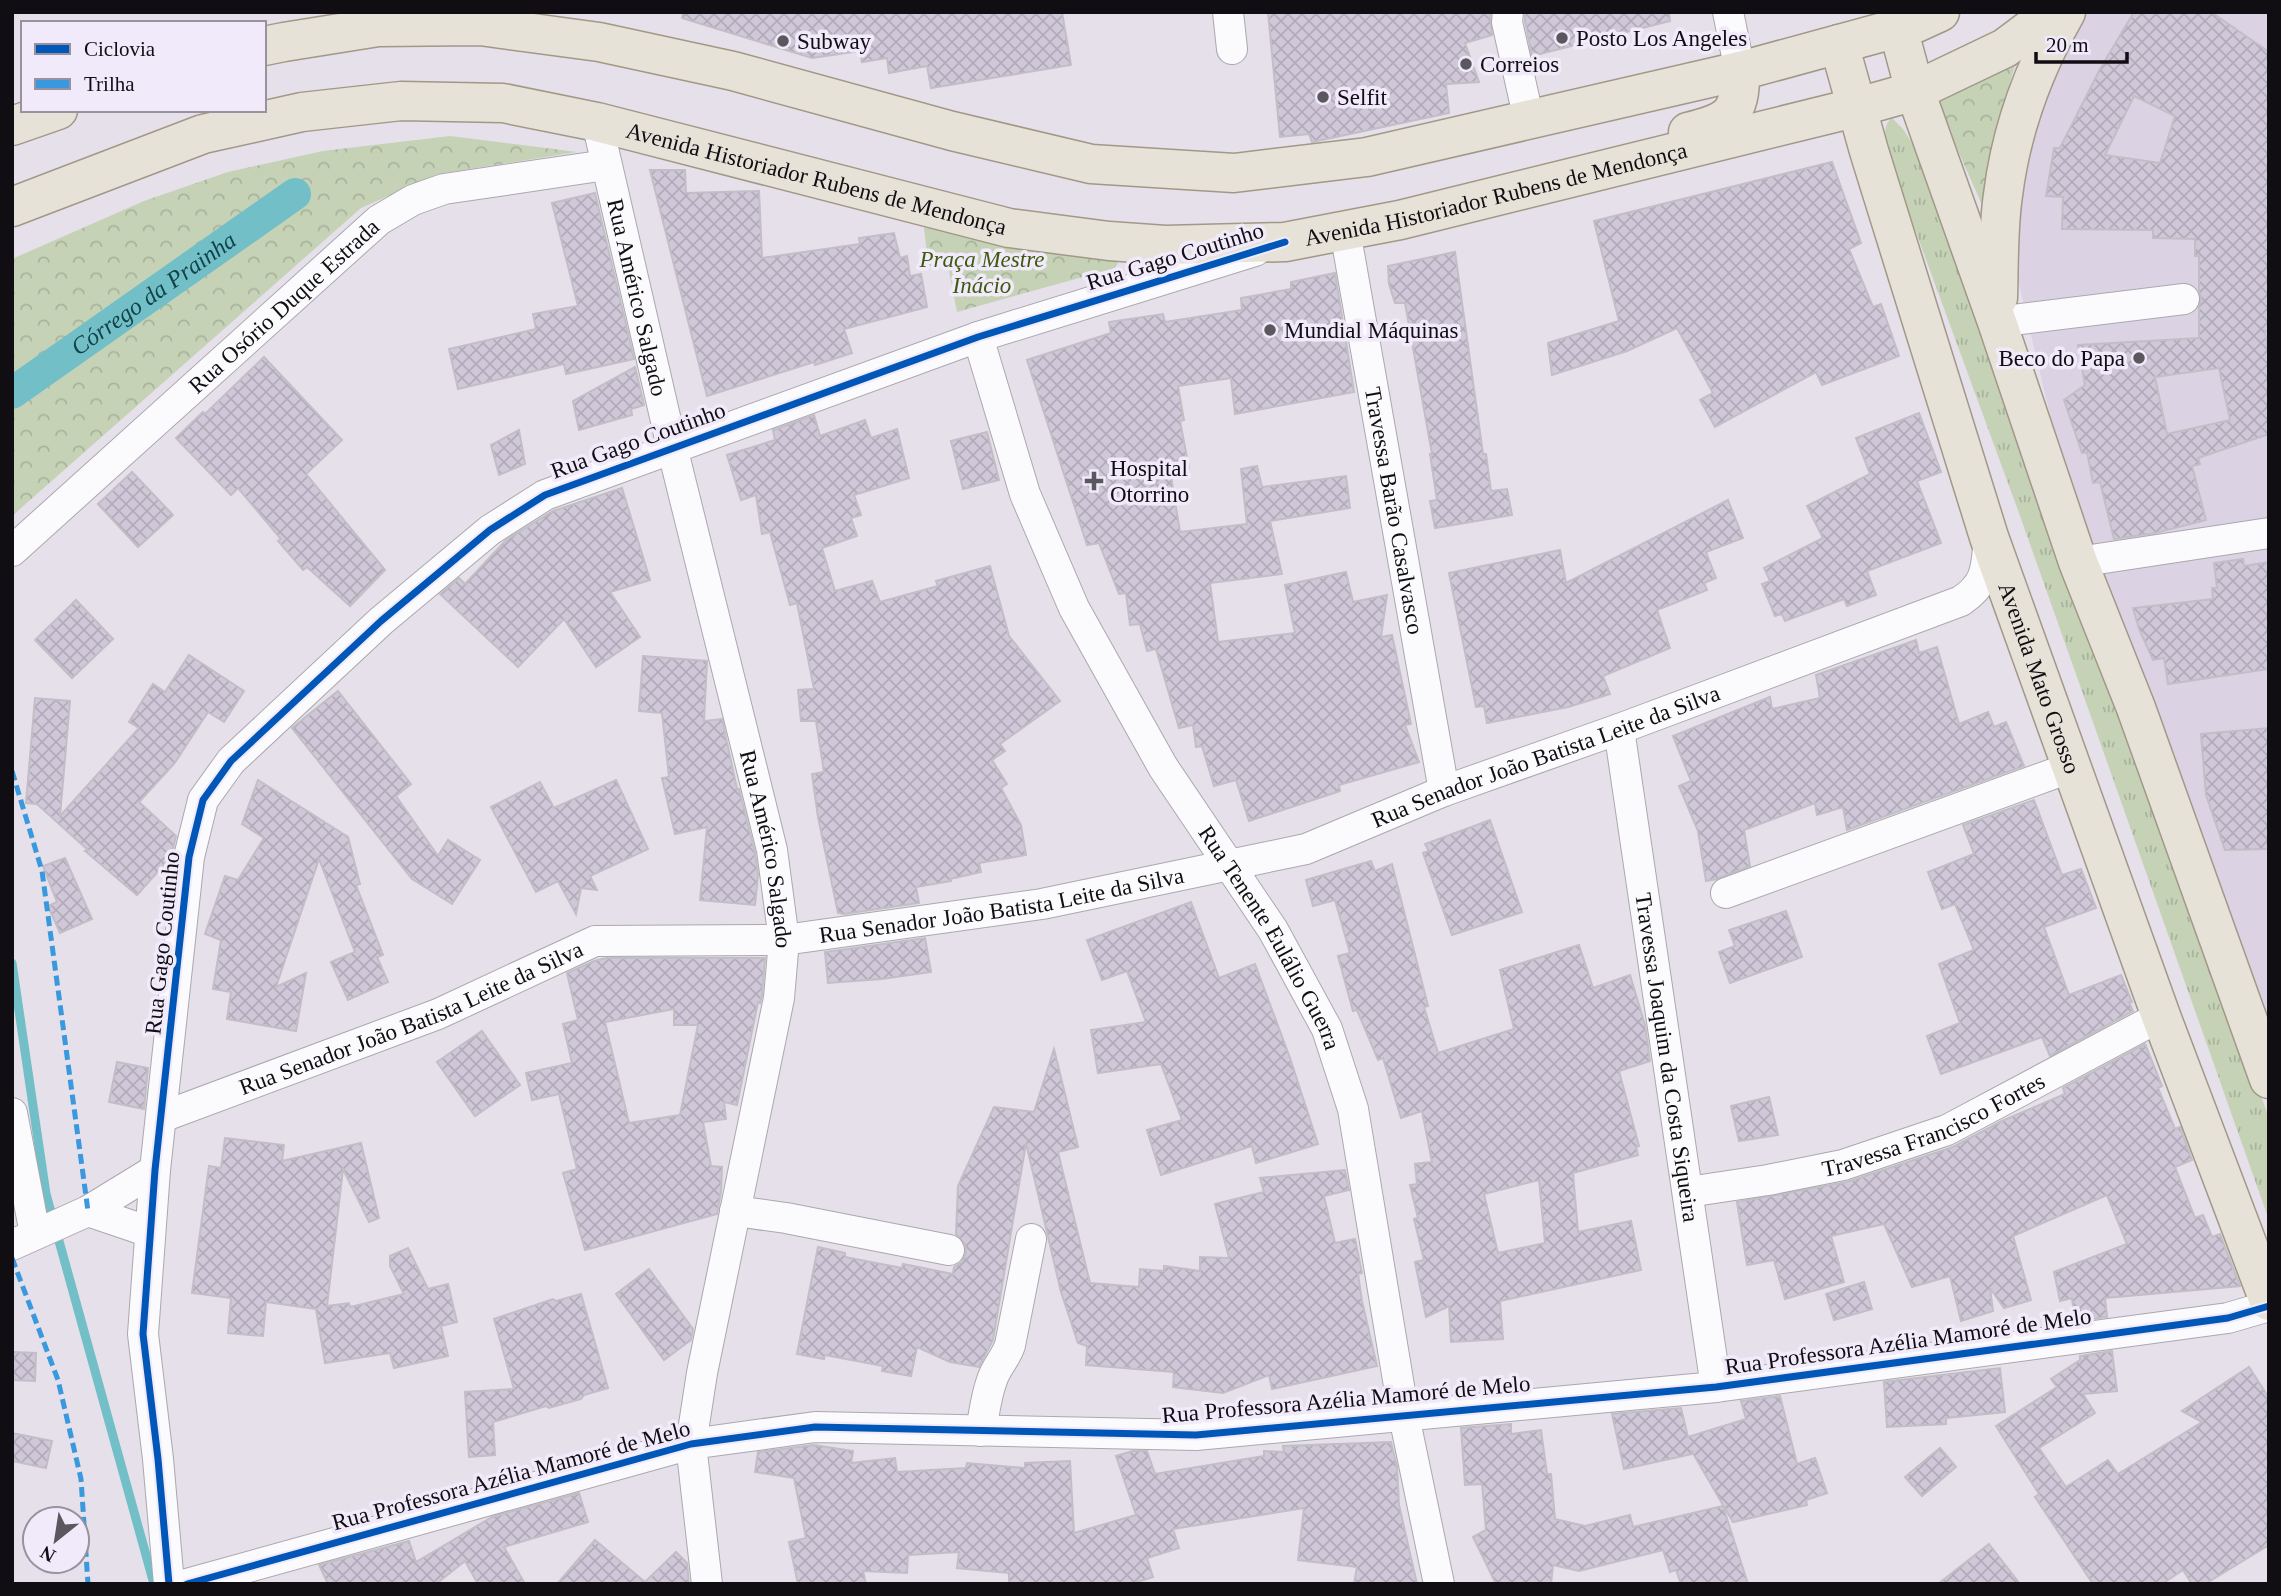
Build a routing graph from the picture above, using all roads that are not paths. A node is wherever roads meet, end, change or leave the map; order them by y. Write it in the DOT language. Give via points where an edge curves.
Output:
graph roads {
  1 [pos="1228,12"];
  2 [pos="1508,12"];
  3 [pos="1728,12"];
  4 [pos="2053,12"];
  5 [pos="2066,12"];
  6 [pos="1918,21"];
  7 [pos="1839,44"];
  8 [pos="266,46"];
  9 [pos="1232,49"];
  10 [pos="1740,71"];
  11 [pos="1915,90"];
  12 [pos="1858,107"];
  13 [pos="52,112"];
  14 [pos="1530,120"];
  15 [pos="597,122"];
  16 [pos="12,126"];
  17 [pos="606,165"];
  18 [pos="12,206"];
  19 [pos="1400,220"];
  20 [pos="1345,231"];
  21 [pos="1285,242"];
  22 [pos="2184,299"];
  23 [pos="1997,321"];
  24 [pos="978,337"];
  25 [pos="672,447"];
  26 [pos="2269,533"];
  27 [pos="1989,537"];
  28 [pos="12,551"];
  29 [pos="2078,562"];
  30 [pos="1619,729"];
  31 [pos="2072,767"];
  32 [pos="1444,791"];
  33 [pos="1227,864"];
  34 [pos="1726,893"];
  35 [pos="784,940"];
  36 [pos="2161,1016"];
  37 [pos="2269,1079"];
  38 [pos="12,1113"];
  39 [pos="162,1117"];
  40 [pos="155,1170"];
  41 [pos="1689,1192"];
  42 [pos="735,1211"];
  43 [pos="83,1212"];
  44 [pos="150,1232"];
  45 [pos="31,1236"];
  46 [pos="1031,1239"];
  47 [pos="949,1250"];
  48 [pos="2262,1256"];
  49 [pos="2269,1304"];
  50 [pos="1716,1387"];
  51 [pos="1404,1416"];
  52 [pos="981,1431"];
  53 [pos="691,1444"];
  54 [pos="169,1584"];
  55 [pos="187,1584"];
  56 [pos="707,1584"];
  57 [pos="1439,1584"];
  1 -- 9 [label="street"];
  2 -- 14 [label="street"];
  3 -- 10 [label="street"];
  4 -- 11 [label="main road, Avenida Historiador Rubens de Mendonça" via="2006,48"];
  5 -- 23 [label="main road" via="2035,71 2006,171"];
  6 -- 7 [label="main road"];
  6 -- 11 [label="main road"];
  7 -- 10 [label="main road"];
  7 -- 12 [label="main road, Avenida Mato Grosso"];
  8 -- 14 [label="main road" via="378,27 480,26 599,42 733,71 1091,164 1234,173 1367,157"];
  10 -- 14 [label="main road"];
  10 -- 19 [label="main road" via="1741,88 1734,109 1719,123 1468,182"];
  11 -- 12 [label="main road, Avenida Historiador Rubens de Mendonça"];
  11 -- 23 [label="main road"];
  12 -- 19 [label="main road, Avenida Historiador Rubens de Mendonça"];
  12 -- 27 [label="main road, Avenida Mato Grosso"];
  13 -- 16 [label="main road"];
  15 -- 17 [label="street, Rua Américo Salgado"];
  15 -- 18 [label="main road, Avenida Historiador Rubens de Mendonça" via="503,103 401,101 302,112 203,134"];
  15 -- 21 [label="main road, Avenida Historiador Rubens de Mendonça" via="1009,228 1165,245"];
  17 -- 25 [label="street, Rua Américo Salgado"];
  17 -- 28 [label="street, Rua Osório Duque Estrada" via="444,189 379,220"];
  19 -- 20 [label="main road, Avenida Historiador Rubens de Mendonça"];
  20 -- 21 [label="main road, Avenida Historiador Rubens de Mendonça"];
  20 -- 32 [label="street, Travessa Barão Casalvasco"];
  21 -- 24 [label="street, Rua Gago Coutinho"];
  22 -- 23 [label="street"];
  23 -- 29 [label="main road"];
  24 -- 25 [label="street, Rua Gago Coutinho"];
  24 -- 33 [label="street, Rua Tenente Eulálio Guerra" via="1025,494 1074,608 1163,767"];
  25 -- 35 [label="street, Rua Américo Salgado" via="772,850"];
  25 -- 39 [label="street, Rua Gago Coutinho" via="545,495 490,530 381,621 231,761 203,800 189,857"];
  26 -- 29 [label="street"];
  27 -- 30 [label="street, Rua Senador João Batista Leite da Silva" via="1980,586 1961,601"];
  27 -- 31 [label="main road, Avenida Mato Grosso"];
  29 -- 37 [label="main road" via="2136,708"];
  30 -- 32 [label="street, Rua Senador João Batista Leite da Silva"];
  30 -- 41 [label="street, Travessa Joaquim da Costa Siqueira"];
  31 -- 34 [label="street"];
  31 -- 36 [label="main road, Avenida Mato Grosso"];
  32 -- 33 [label="street, Rua Senador João Batista Leite da Silva" via="1306,849"];
  33 -- 35 [label="street, Rua Senador João Batista Leite da Silva" via="1042,904"];
  33 -- 51 [label="street, Rua Tenente Eulálio Guerra" via="1273,930 1327,1029 1353,1109"];
  35 -- 39 [label="street, Rua Senador João Batista Leite da Silva" via="595,941 438,1014"];
  35 -- 42 [label="street, Rua Américo Salgado" via="779,998"];
  36 -- 41 [label="street, Travessa Francisco Fortes" via="1947,1130 1843,1165"];
  36 -- 48 [label="main road, Avenida Mato Grosso"];
  38 -- 45 [label="street"];
  39 -- 40 [label="street, Rua Gago Coutinho"];
  40 -- 43 [label="street"];
  40 -- 44 [label="street, Rua Gago Coutinho"];
  41 -- 50 [label="street, Travessa Joaquim da Costa Siqueira"];
  42 -- 47 [label="street"];
  42 -- 53 [label="street, Rua Américo Salgado"];
  43 -- 44 [label="street"];
  43 -- 45 [label="street"];
  44 -- 54 [label="street, Rua Gago Coutinho" via="143,1334"];
  46 -- 52 [label="street" via="1010,1345 991,1382"];
  48 -- 49 [label="main road, Avenida Mato Grosso"];
  49 -- 50 [label="street, Rua Professora Azélia Mamoré de Melo" via="2228,1318"];
  50 -- 51 [label="street, Rua Professora Azélia Mamoré de Melo"];
  51 -- 52 [label="street, Rua Professora Azélia Mamoré de Melo" via="1196,1435"];
  51 -- 57 [label="street, Rua Tenente Eulálio Guerra"];
  52 -- 53 [label="street, Rua Professora Azélia Mamoré de Melo" via="815,1427"];
  53 -- 55 [label="street, Rua Professora Azélia Mamoré de Melo"];
  53 -- 56 [label="street, Rua Américo Salgado"];
}
